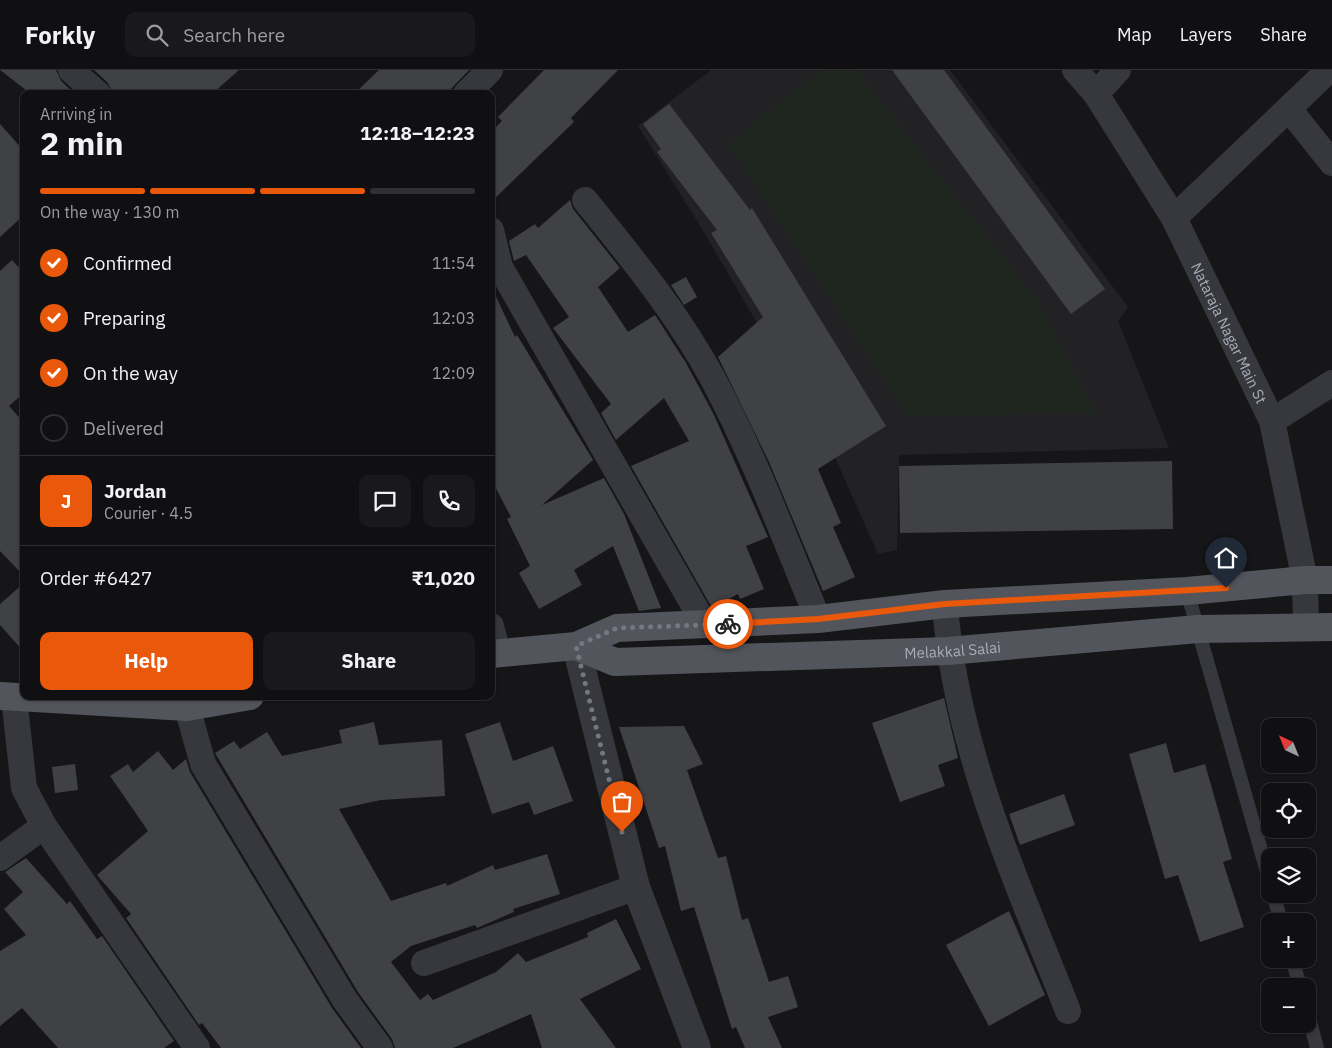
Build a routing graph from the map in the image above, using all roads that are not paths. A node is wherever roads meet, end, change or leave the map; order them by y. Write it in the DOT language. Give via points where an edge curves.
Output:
graph roads {
  1 [pos="71,70"];
  2 [pos="490,70"];
  3 [pos="1075,70"];
  4 [pos="1118,70"];
  5 [pos="1330,70"];
  6 [pos="94,90"];
  7 [pos="470,90"];
  8 [pos="1096,94"];
  9 [pos="1289,109"];
  10 [pos="1332,163"];
  11 [pos="585,200"];
  12 [pos="1174,218"];
  13 [pos="495,246"];
  14 [pos="1332,383"];
  15 [pos="1272,420"];
  16 [pos="1305,580"];
  17 [pos="1332,580"];
  18 [pos="1187,591"];
  19 [pos="945,604"];
  20 [pos="818,619"];
  21 [pos="705,625"];
  22 [pos="1319,627"];
  23 [pos="1198,629"];
  24 [pos="576,646"];
  25 [pos="948,651"];
  26 [pos="495,654"];
  27 [pos="7,697"];
  28 [pos="20,698"];
  29 [pos="61,700"];
  30 [pos="227,700"];
  31 [pos="187,707"];
  32 [pos="44,826"];
  33 [pos="1261,850"];
  34 [pos="0,858"];
  35 [pos="636,887"];
  36 [pos="424,963"];
  37 [pos="1068,1011"];
  38 [pos="1313,1033"];
  39 [pos="197,1048"];
  40 [pos="380,1048"];
  41 [pos="697,1048"];
  42 [pos="1317,1048"];
  1 -- 6 [label="street"];
  2 -- 7 [label="street"];
  3 -- 8 [label="street, Nataraja Nagar Main St"];
  4 -- 8 [label="street"];
  5 -- 9 [label="street"];
  8 -- 12 [label="street, Nataraja Nagar Main St"];
  9 -- 10 [label="street"];
  9 -- 12 [label="street"];
  11 -- 20 [label="street" via="656,289 712,378 752,460"];
  12 -- 15 [label="street, Nataraja Nagar Main St"];
  13 -- 21 [label="street" via="500,267"];
  14 -- 15 [label="street"];
  15 -- 16 [label="street, Nataraja Nagar Main St"];
  16 -- 17 [label="main road, Melakkal Salai"];
  16 -- 18 [label="main road, Melakkal Salai"];
  16 -- 22 [label="street, Nataraja Nagar Main St"];
  18 -- 19 [label="main road, Melakkal Salai"];
  18 -- 23 [label="lane"];
  19 -- 20 [label="main road, Melakkal Salai"];
  19 -- 25 [label="street"];
  20 -- 21 [label="main road, Melakkal Salai"];
  21 -- 24 [label="main road, Melakkal Salai" via="617,628"];
  22 -- 23 [label="main road, Melakkal Salai"];
  23 -- 25 [label="main road, Melakkal Salai"];
  23 -- 33 [label="lane"];
  24 -- 25 [label="main road, Melakkal Salai" via="615,662"];
  24 -- 26 [label="main road, Melakkal Salai"];
  24 -- 35 [label="street"];
  25 -- 37 [label="street" via="969,746 998,833"];
  27 -- 28 [label="main road"];
  27 -- 32 [label="street" via="24,788"];
  29 -- 31 [label="main road"];
  30 -- 31 [label="main road"];
  31 -- 40 [label="street" via="203,764 345,1000"];
  32 -- 34 [label="street"];
  32 -- 39 [label="street"];
  35 -- 36 [label="street"];
  35 -- 41 [label="street"];
  38 -- 42 [label="lane"];
}
